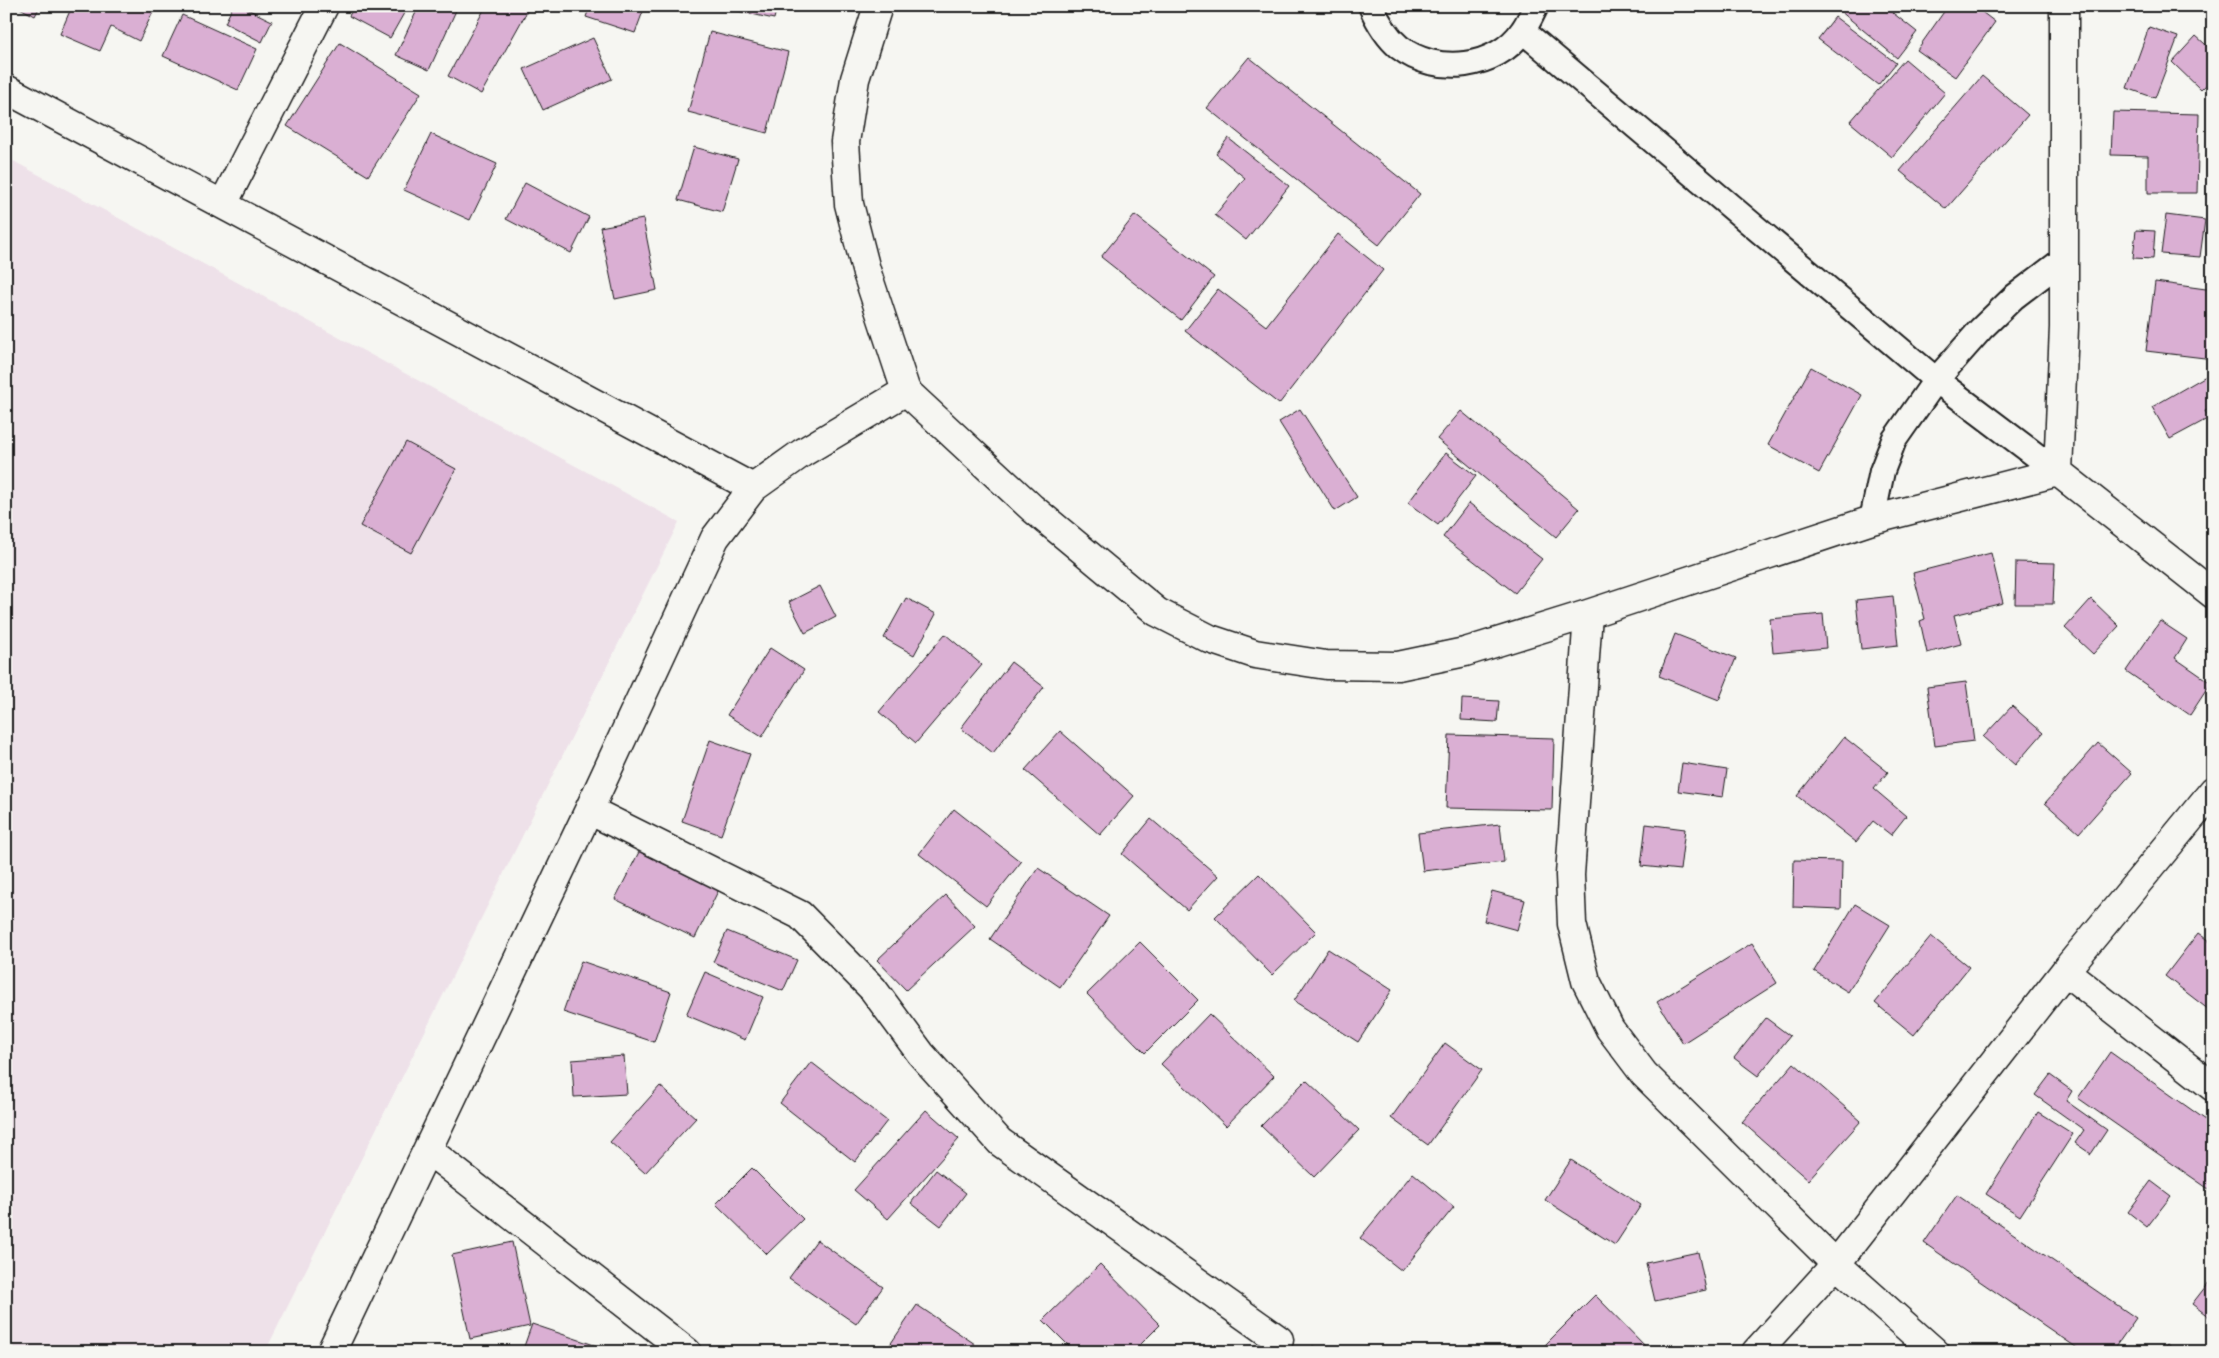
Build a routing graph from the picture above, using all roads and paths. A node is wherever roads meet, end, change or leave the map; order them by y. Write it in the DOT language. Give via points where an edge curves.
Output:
graph roads {
  1 [pos="324,6"];
  2 [pos="878,6"];
  3 [pos="1371,6"];
  4 [pos="1536,6"];
  5 [pos="2064,6"];
  6 [pos="1523,31"];
  7 [pos="6,89"];
  8 [pos="222,204"];
  9 [pos="2064,259"];
  10 [pos="1936,380"];
  11 [pos="906,391"];
  12 [pos="2058,472"];
  13 [pos="753,488"];
  14 [pos="1872,520"];
  15 [pos="2213,594"];
  16 [pos="1588,614"];
  17 [pos="2213,791"];
  18 [pos="589,810"];
  19 [pos="2065,971"];
  20 [pos="2213,1086"];
  21 [pos="428,1150"];
  22 [pos="1836,1264"];
  23 [pos="1279,1340"];
  24 [pos="331,1352"];
  25 [pos="687,1352"];
  26 [pos="1756,1352"];
  27 [pos="1935,1352"];
  1 -- 8 [label="street"];
  2 -- 11 [label="street" via="855,79 844,142 849,204 866,270"];
  3 -- 6 [label="lane" via="1381,28 1400,47 1424,61 1451,66 1478,62 1503,50"];
  4 -- 6 [label="lane"];
  5 -- 9 [label="street"];
  6 -- 10 [label="lane"];
  7 -- 8 [label="street"];
  8 -- 13 [label="street"];
  9 -- 10 [label="lane" via="2014,297"];
  9 -- 12 [label="street"];
  10 -- 12 [label="lane"];
  10 -- 14 [label="lane" via="1894,440 1882,470"];
  11 -- 13 [label="street" via="802,453"];
  11 -- 16 [label="street" via="1032,508 1157,612 1210,639 1255,654 1326,665 1398,666 1465,652"];
  12 -- 14 [label="street"];
  12 -- 15 [label="street"];
  13 -- 18 [label="street" via="715,538"];
  14 -- 16 [label="street"];
  16 -- 22 [label="street" via="1570,875 1572,924 1586,981 1610,1029 1644,1074"];
  17 -- 19 [label="street"];
  18 -- 21 [label="street"];
  18 -- 23 [label="street" via="800,915 873,989 920,1054 1000,1142"];
  19 -- 20 [label="street"];
  19 -- 22 [label="street"];
  21 -- 24 [label="street"];
  21 -- 25 [label="street"];
  22 -- 26 [label="street"];
  22 -- 27 [label="street"];
}
